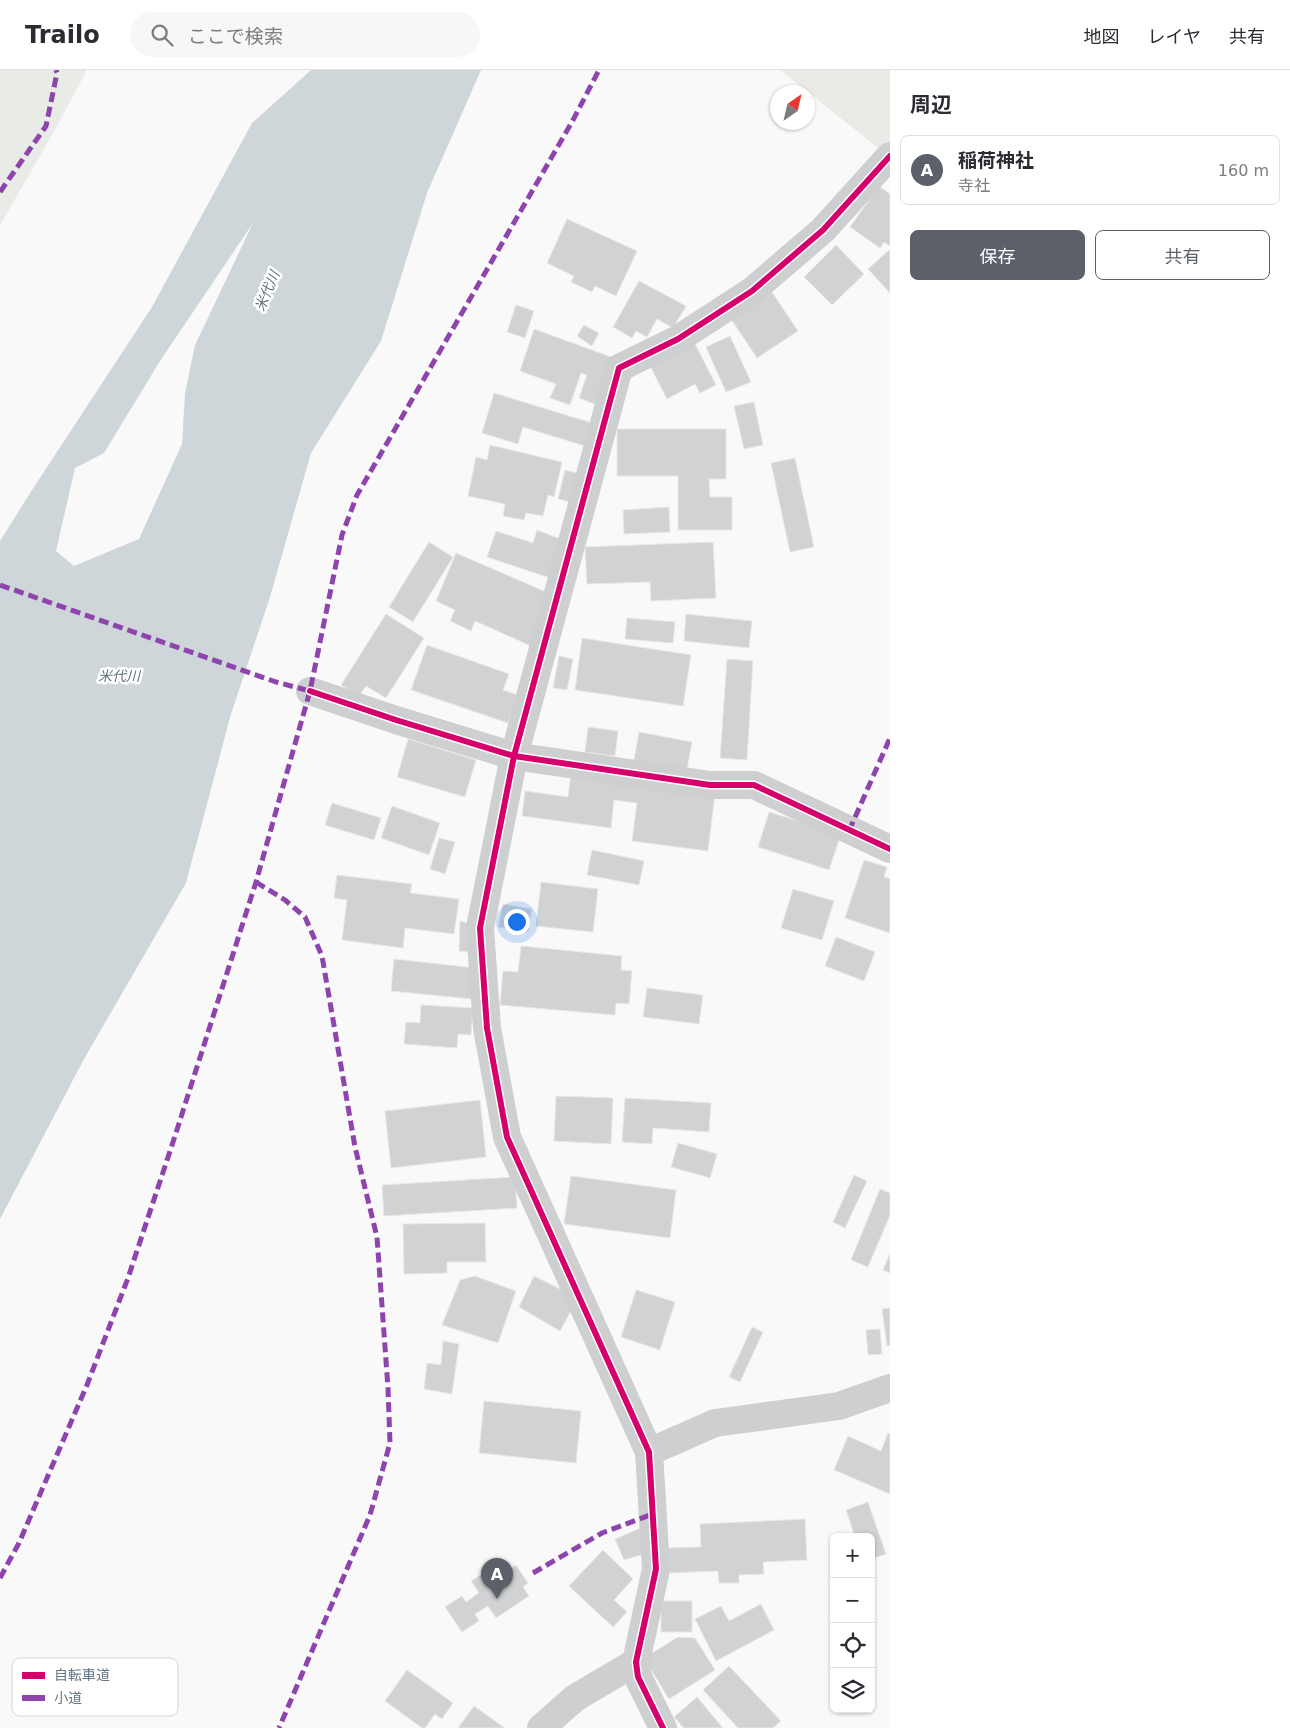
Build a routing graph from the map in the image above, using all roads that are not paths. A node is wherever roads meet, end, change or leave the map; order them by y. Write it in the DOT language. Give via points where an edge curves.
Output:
graph roads {
  1 [pos="890,156"];
  2 [pos="310,690"];
  3 [pos="514,756"];
  4 [pos="890,849"];
  5 [pos="890,1388"];
  6 [pos="649,1452"];
  7 [pos="636,1662"];
  8 [pos="541,1728"];
  9 [pos="663,1728"];
  1 -- 3 [label="street" via="823,230 752,291 678,339 619,368"];
  2 -- 3 [label="street"];
  3 -- 4 [label="street" via="710,785 754,785"];
  3 -- 6 [label="street" via="480,928 487,1028 505,1128"];
  5 -- 6 [label="street" via="838,1406 716,1423"];
  6 -- 7 [label="street" via="656,1569"];
  7 -- 8 [label="street" via="575,1698"];
  7 -- 9 [label="street" via="638,1677"];
}
